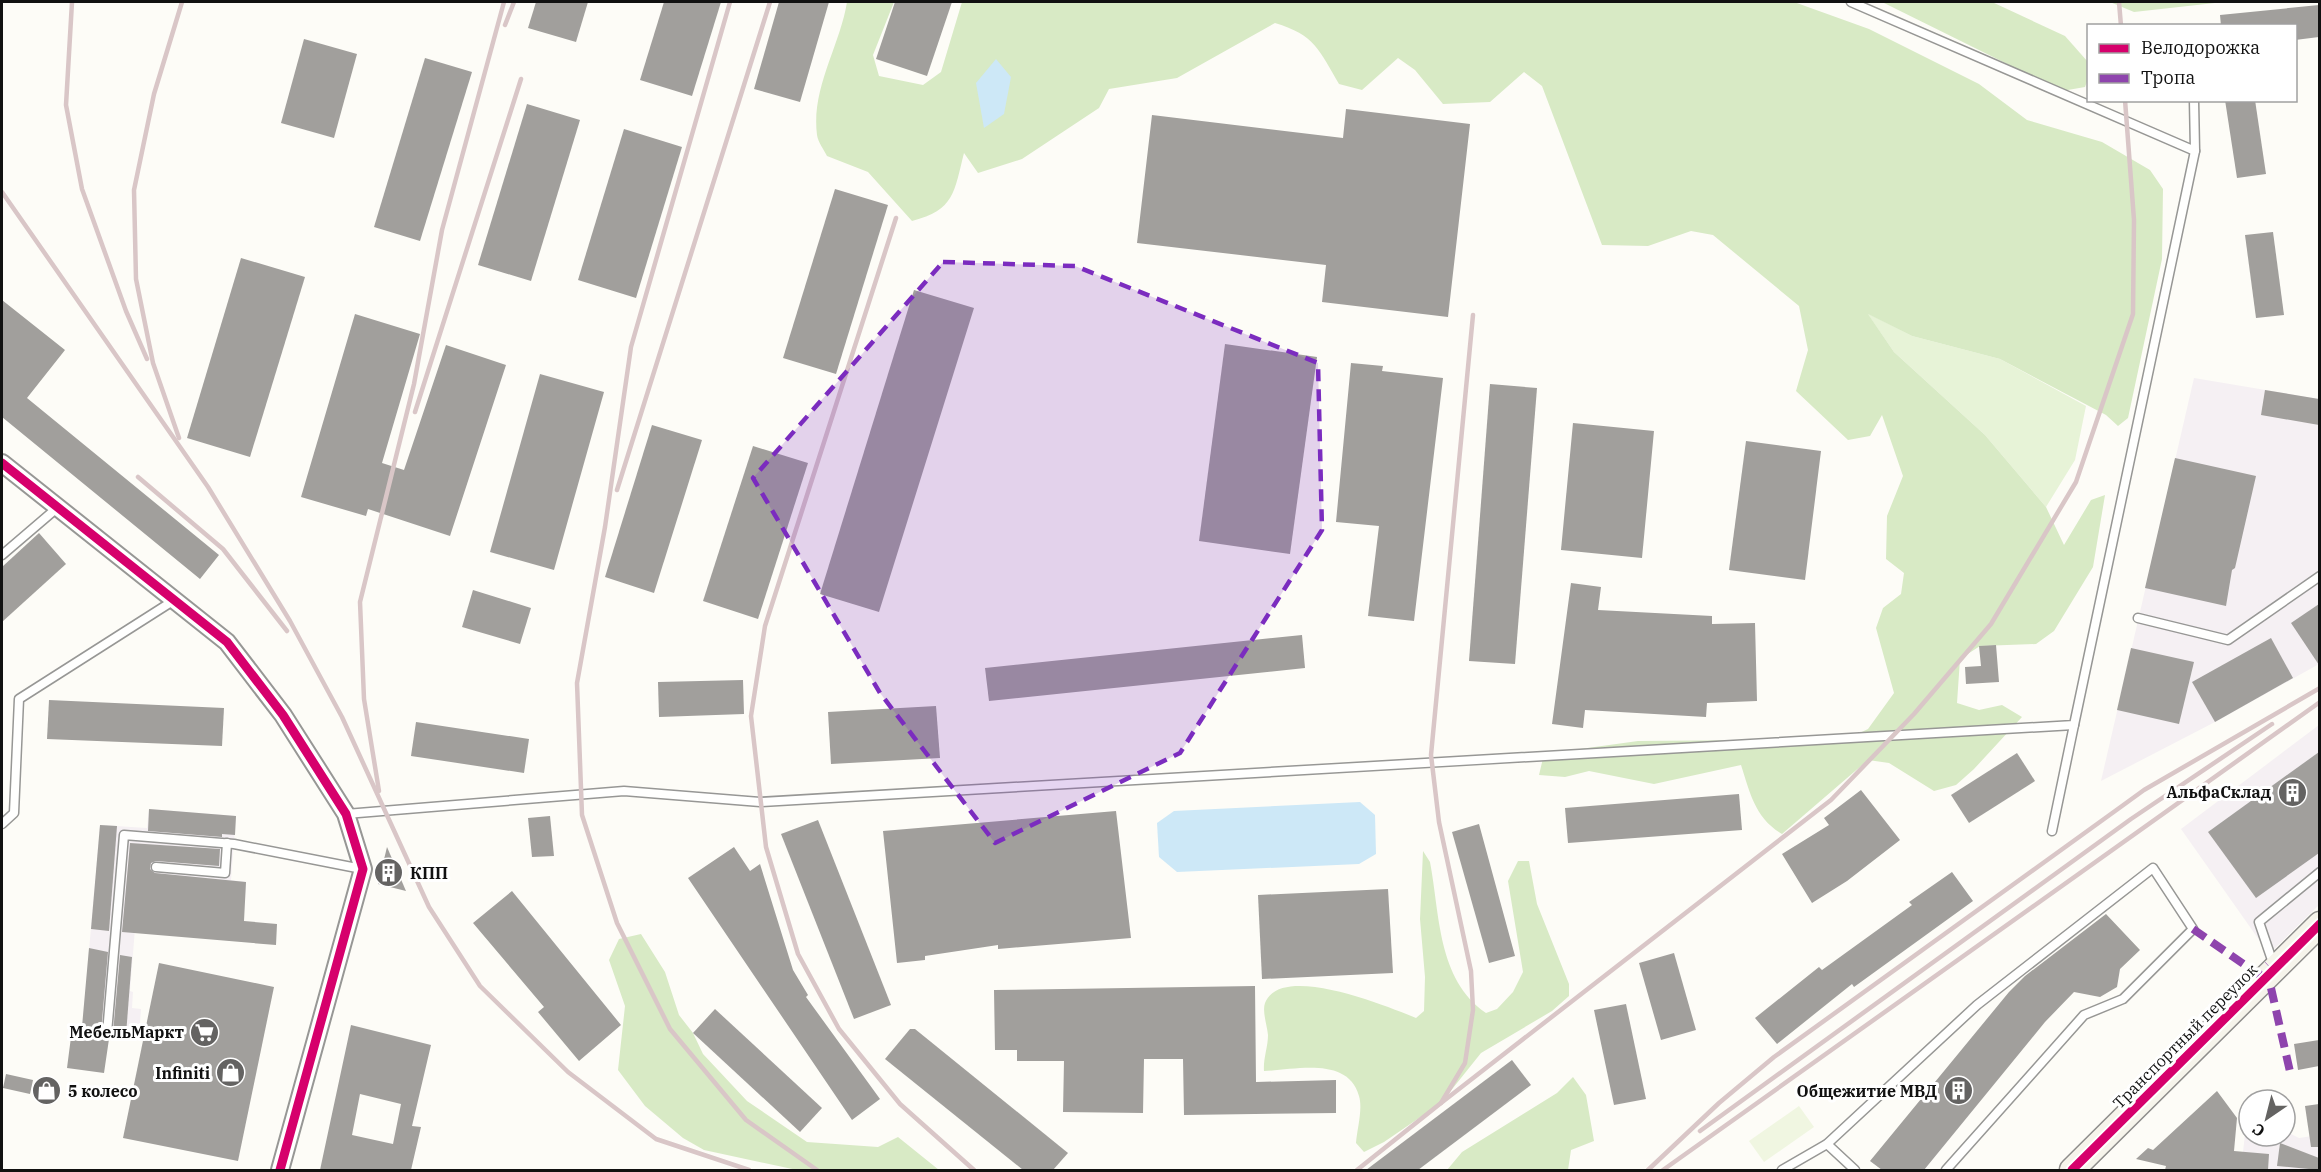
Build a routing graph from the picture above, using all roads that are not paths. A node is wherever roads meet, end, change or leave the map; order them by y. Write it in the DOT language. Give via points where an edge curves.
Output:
graph roads {
  1 [pos="1851,2"];
  2 [pos="2194,102"];
  3 [pos="2195,151"];
  4 [pos="2,463"];
  5 [pos="57,508"];
  6 [pos="2,555"];
  7 [pos="2319,576"];
  8 [pos="176,599"];
  9 [pos="2138,618"];
  10 [pos="2074,725"];
  11 [pos="346,814"];
  12 [pos="2,824"];
  13 [pos="2052,831"];
  14 [pos="227,843"];
  15 [pos="156,867"];
  16 [pos="363,869"];
  17 [pos="2319,872"];
  18 [pos="2319,924"];
  19 [pos="2274,968"];
  20 [pos="107,1033"];
  21 [pos="1827,1144"];
  22 [pos="2080,1166"];
  23 [pos="280,1170"];
  24 [pos="1782,1170"];
  25 [pos="1855,1170"];
  26 [pos="1946,1170"];
  1 -- 3 [label="lane"];
  2 -- 3 [label="lane"];
  3 -- 10 [label="lane"];
  4 -- 5 [label="street"];
  5 -- 6 [label="lane"];
  5 -- 8 [label="street"];
  7 -- 9 [label="lane" via="2228,640"];
  8 -- 11 [label="street" via="227,642 283,715"];
  8 -- 12 [label="lane" via="19,699 14,813"];
  10 -- 11 [label="lane" via="760,802 624,791"];
  10 -- 13 [label="lane"];
  11 -- 16 [label="street"];
  14 -- 15 [label="lane" via="225,873"];
  14 -- 16 [label="lane"];
  14 -- 20 [label="lane" via="124,835"];
  16 -- 23 [label="street"];
  17 -- 19 [label="lane" via="2259,922"];
  18 -- 19 [label="street, Транспортный переулок"];
  19 -- 22 [label="street, Транспортный переулок"];
  21 -- 24 [label="lane"];
  21 -- 25 [label="lane"];
  21 -- 26 [label="lane" via="1977,1005 2153,868 2193,929 2123,999 2084,1015"];
}
